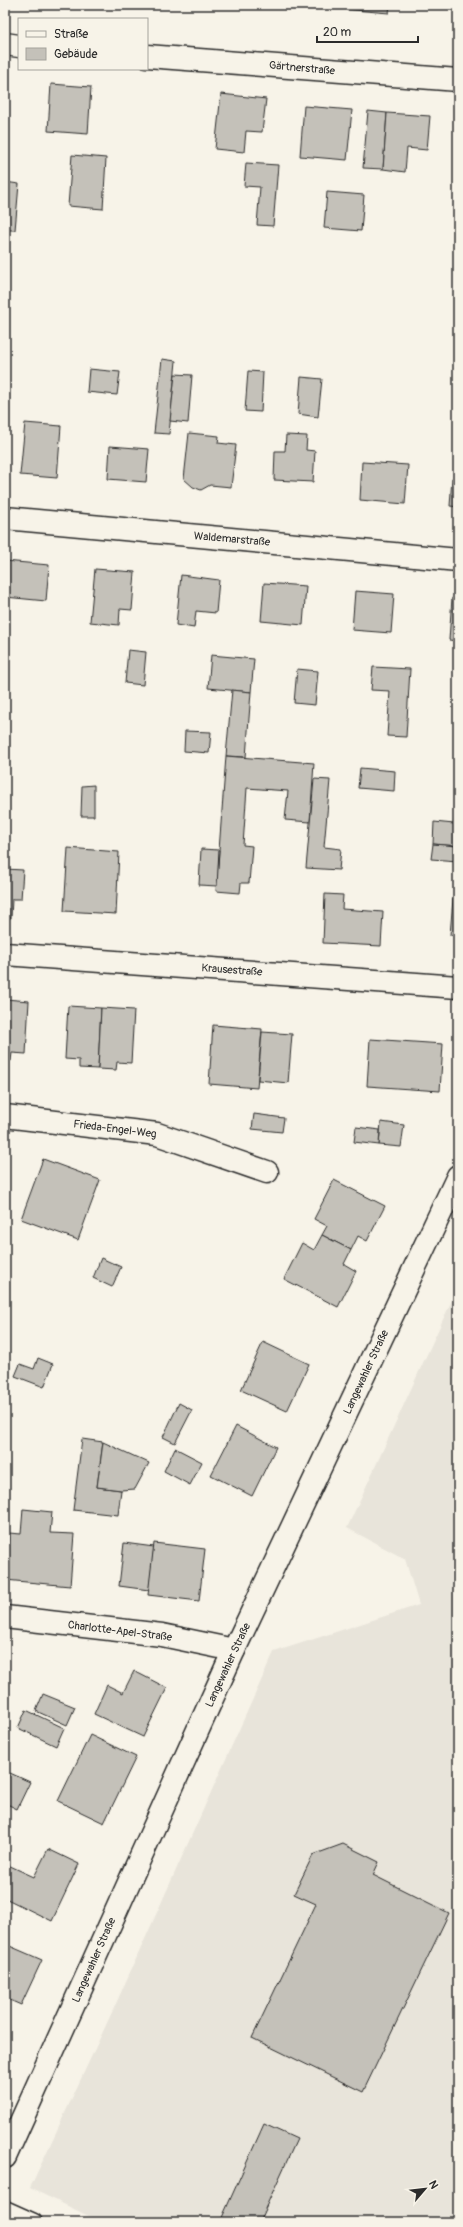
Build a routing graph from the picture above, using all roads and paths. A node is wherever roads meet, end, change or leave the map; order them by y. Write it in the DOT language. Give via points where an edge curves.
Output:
graph roads {
  1 [pos="5,44"];
  2 [pos="18,46"];
  3 [pos="148,56"];
  4 [pos="458,80"];
  5 [pos="5,518"];
  6 [pos="458,560"];
  7 [pos="5,954"];
  8 [pos="458,987"];
  9 [pos="5,1116"];
  10 [pos="267,1172"];
  11 [pos="458,1176"];
  12 [pos="5,1617"];
  13 [pos="234,1650"];
  14 [pos="5,2157"];
  15 [pos="5,2209"];
  16 [pos="34,2222"];
  1 -- 2 [label="street"];
  3 -- 4 [label="street, Gärtnerstraße"];
  5 -- 6 [label="street, Waldemarstraße"];
  7 -- 8 [label="street, Krausestraße"];
  9 -- 10 [label="street, Frieda-Engel-Weg" via="157,1134"];
  11 -- 13 [label="street, Langewahler Straße"];
  12 -- 13 [label="street, Charlotte-Apel-Straße" via="162,1635"];
  13 -- 14 [label="street, Langewahler Straße"];
  15 -- 16 [label="lane"];
}
